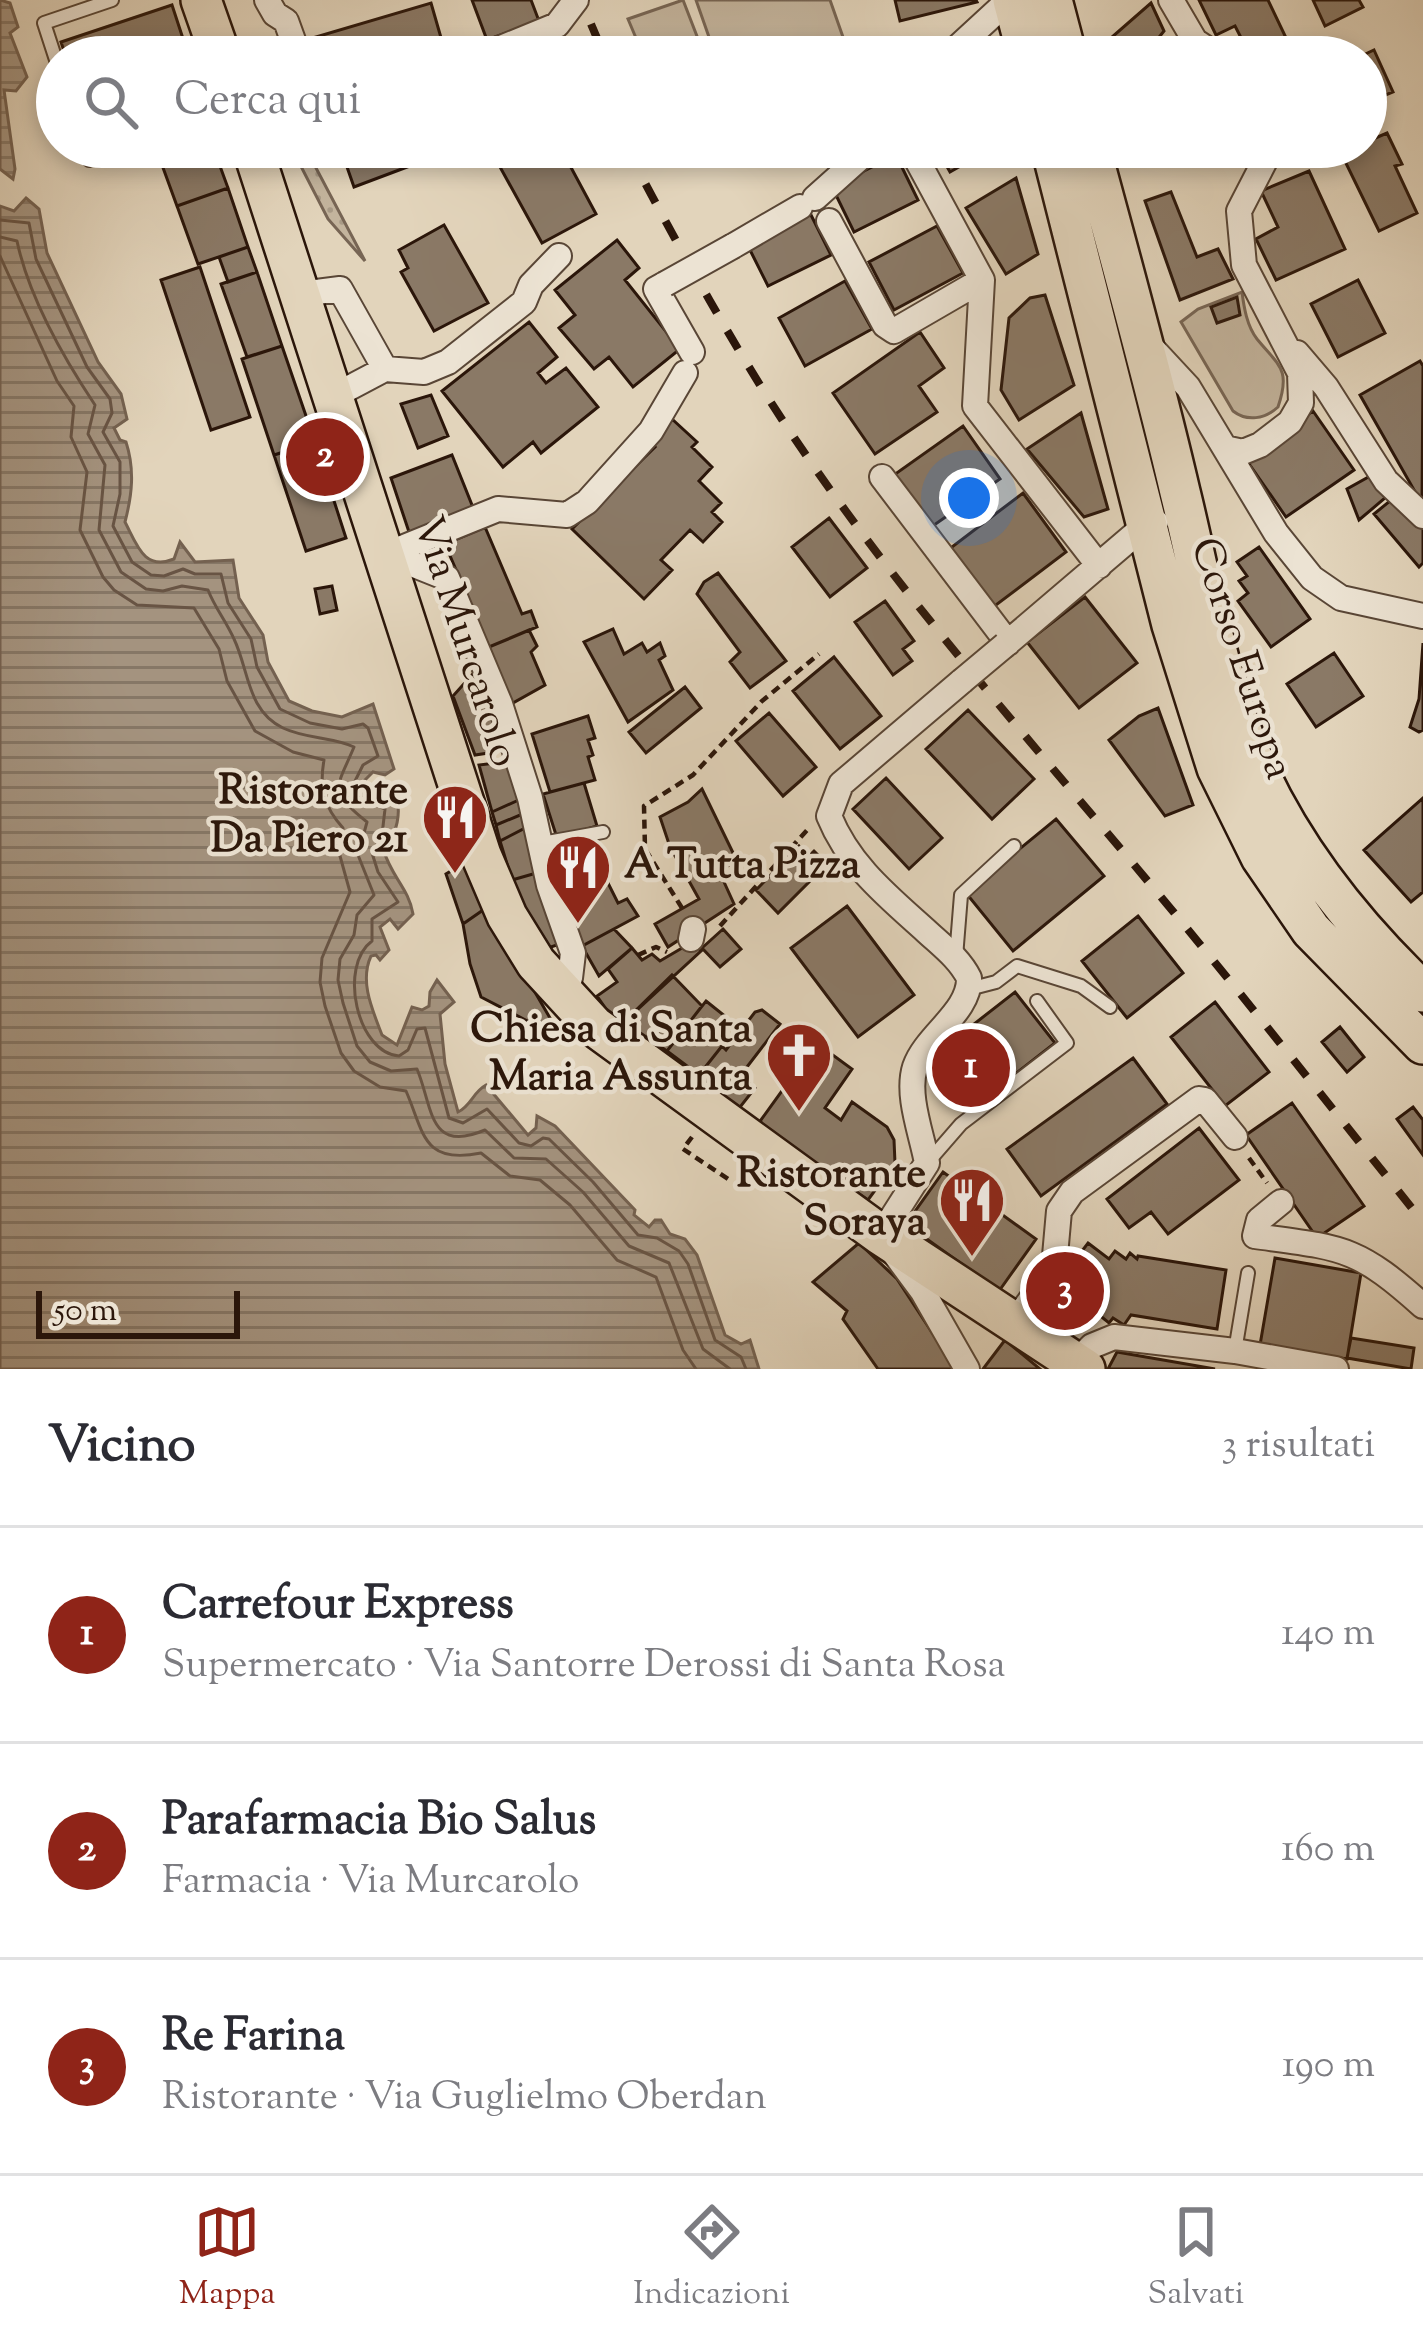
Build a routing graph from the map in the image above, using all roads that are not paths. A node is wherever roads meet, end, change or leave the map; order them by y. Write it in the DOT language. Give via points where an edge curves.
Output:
graph roads {
  1 [pos="112,0"];
  2 [pos="201,0"];
  3 [pos="267,0"];
  4 [pos="548,0"];
  5 [pos="576,0"];
  6 [pos="1011,0"];
  7 [pos="1052,0"];
  8 [pos="1171,0"];
  9 [pos="288,11"];
  10 [pos="557,25"];
  11 [pos="48,36"];
  12 [pos="214,36"];
  13 [pos="530,36"];
  14 [pos="971,36"];
  15 [pos="1022,36"];
  16 [pos="1061,36"];
  17 [pos="1192,36"];
  18 [pos="259,168"];
  19 [pos="847,168"];
  20 [pos="921,168"];
  21 [pos="1057,168"];
  22 [pos="1096,168"];
  23 [pos="1261,168"];
  24 [pos="830,221"];
  25 [pos="559,256"];
  26 [pos="982,280"];
  27 [pos="301,294"];
  28 [pos="1098,327"];
  29 [pos="1142,337"];
  30 [pos="1288,348"];
  31 [pos="386,369"];
  32 [pos="334,396"];
  33 [pos="1229,449"];
  34 [pos="882,477"];
  35 [pos="1185,513"];
  36 [pos="1423,516"];
  37 [pos="1147,524"];
  38 [pos="387,554"];
  39 [pos="1099,566"];
  40 [pos="1423,616"];
  41 [pos="1006,644"];
  42 [pos="603,832"];
  43 [pos="542,843"];
  44 [pos="1014,846"];
  45 [pos="956,958"];
  46 [pos="969,989"];
  47 [pos="559,991"];
  48 [pos="1423,992"];
  49 [pos="1037,1001"];
  50 [pos="1110,1007"];
  51 [pos="1423,1044"];
  52 [pos="952,1063"];
  53 [pos="984,1106"];
  54 [pos="1235,1137"];
  55 [pos="927,1163"];
  56 [pos="1281,1202"];
  57 [pos="881,1235"];
  58 [pos="1248,1273"];
  59 [pos="1423,1306"];
  60 [pos="1015,1322"];
  61 [pos="1235,1351"];
  62 [pos="1080,1366"];
  63 [pos="967,1369"];
  64 [pos="1336,1369"];
  1 -- 11 [label="lane" via="44,23"];
  2 -- 12 [label="main road"];
  3 -- 9 [label="street" via="275,14"];
  4 -- 10 [label="street"];
  5 -- 10 [label="street"];
  6 -- 14 [label="street"];
  6 -- 15 [label="main road"];
  7 -- 16 [label="main road"];
  8 -- 17 [label="street"];
  10 -- 13 [label="street"];
  18 -- 27 [label="main road, Via Murcarolo"];
  19 -- 38 [label="street, bridge" via="807,202 656,289 689,363 651,431 587,502 567,515 498,509"];
  20 -- 26 [label="street"];
  21 -- 28 [label="main road, Corso Europa"];
  22 -- 29 [label="main road, Corso Europa"];
  23 -- 30 [label="street" via="1239,211 1244,265"];
  24 -- 26 [label="street" via="894,331"];
  25 -- 31 [label="street" via="524,302 448,362 424,372"];
  26 -- 39 [label="street" via="975,406"];
  27 -- 31 [label="street" via="340,289"];
  27 -- 32 [label="main road, Via Murcarolo"];
  28 -- 29 [label="street"];
  28 -- 37 [label="main road, Corso Europa"];
  29 -- 33 [label="street" via="1188,386"];
  29 -- 35 [label="main road, Corso Europa"];
  30 -- 33 [label="street" via="1302,389 1290,422 1260,445"];
  30 -- 36 [label="street" via="1326,387 1386,481"];
  31 -- 32 [label="street"];
  32 -- 38 [label="main road, Via Murcarolo"];
  33 -- 40 [label="street" via="1276,532 1325,590"];
  34 -- 41 [label="street"];
  35 -- 37 [label="street, Corso Europa"];
  35 -- 48 [label="main road, Corso Europa" via="1231,700 1260,773 1339,901"];
  37 -- 39 [label="street"];
  37 -- 51 [label="main road, Corso Europa" via="1217,768 1262,857 1311,930"];
  38 -- 43 [label="street" via="447,578 500,704"];
  38 -- 47 [label="main road, Via Murcarolo" via="482,855 507,916"];
  39 -- 41 [label="street"];
  41 -- 45 [label="street, bridge" via="841,784 829,816 867,878"];
  42 -- 43 [label="lane"];
  43 -- 47 [label="street" via="573,953"];
  44 -- 45 [label="lane" via="961,895"];
  45 -- 46 [label="street"];
  46 -- 50 [label="lane" via="1017,966 1082,986"];
  46 -- 55 [label="street" via="914,1070"];
  47 -- 57 [label="main road, Via Murcarolo" via="609,1047"];
  49 -- 53 [label="lane" via="1067,1043"];
  52 -- 53 [label="lane"];
  53 -- 55 [label="lane"];
  54 -- 60 [label="street" via="1199,1099 1072,1192 1059,1211 1054,1267"];
  55 -- 57 [label="street"];
  56 -- 59 [label="street" via="1259,1220 1256,1235 1364,1258"];
  57 -- 60 [label="main road, Via Murcarolo"];
  57 -- 63 [label="street"];
  58 -- 61 [label="lane"];
  60 -- 62 [label="main road, Via Murcarolo"];
  61 -- 62 [label="street" via="1114,1337 1092,1346"];
  61 -- 64 [label="street"];
}
